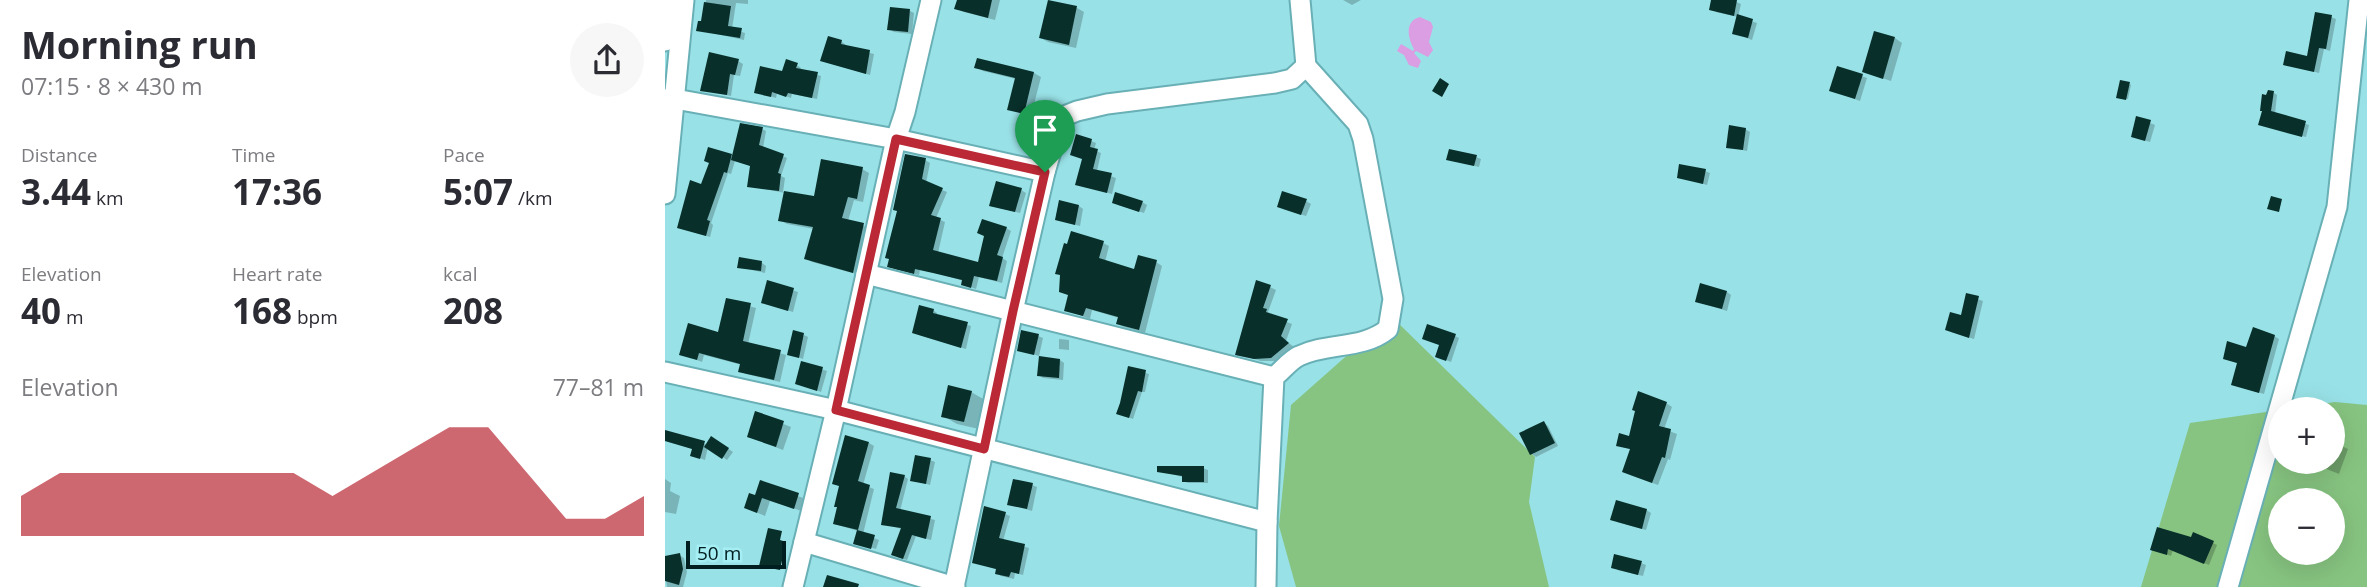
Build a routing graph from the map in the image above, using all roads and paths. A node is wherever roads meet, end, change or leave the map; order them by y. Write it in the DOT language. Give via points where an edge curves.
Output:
graph roads {
  1 [pos="669,0"];
  2 [pos="684,0"];
  3 [pos="930,0"];
  4 [pos="1300,0"];
  5 [pos="2359,0"];
  6 [pos="665,41"];
  7 [pos="1307,66"];
  8 [pos="670,99"];
  9 [pos="896,139"];
  10 [pos="1045,172"];
  11 [pos="665,194"];
  12 [pos="866,274"];
  13 [pos="1013,311"];
  14 [pos="665,372"];
  15 [pos="1274,377"];
  16 [pos="836,410"];
  17 [pos="984,449"];
  18 [pos="1267,522"];
  19 [pos="804,542"];
  20 [pos="793,587"];
  21 [pos="955,587"];
  22 [pos="1266,587"];
  23 [pos="2228,587"];
  1 -- 6 [label="street"];
  2 -- 8 [label="street"];
  3 -- 9 [label="street"];
  4 -- 7 [label="street"];
  5 -- 23 [label="street" via="2337,207"];
  7 -- 10 [label="street" via="1292,79 1275,83 1077,111 1059,124"];
  7 -- 15 [label="street" via="1358,124 1393,299 1388,329 1378,337 1297,356"];
  8 -- 9 [label="street"];
  8 -- 11 [label="street"];
  9 -- 10 [label="street"];
  9 -- 12 [label="street"];
  10 -- 13 [label="street"];
  12 -- 13 [label="street"];
  12 -- 16 [label="street"];
  13 -- 15 [label="street"];
  13 -- 17 [label="street"];
  14 -- 16 [label="street"];
  15 -- 18 [label="street"];
  16 -- 17 [label="street"];
  16 -- 19 [label="street"];
  17 -- 18 [label="street"];
  17 -- 21 [label="street"];
  18 -- 22 [label="street"];
  19 -- 20 [label="street"];
  19 -- 21 [label="street"];
}
